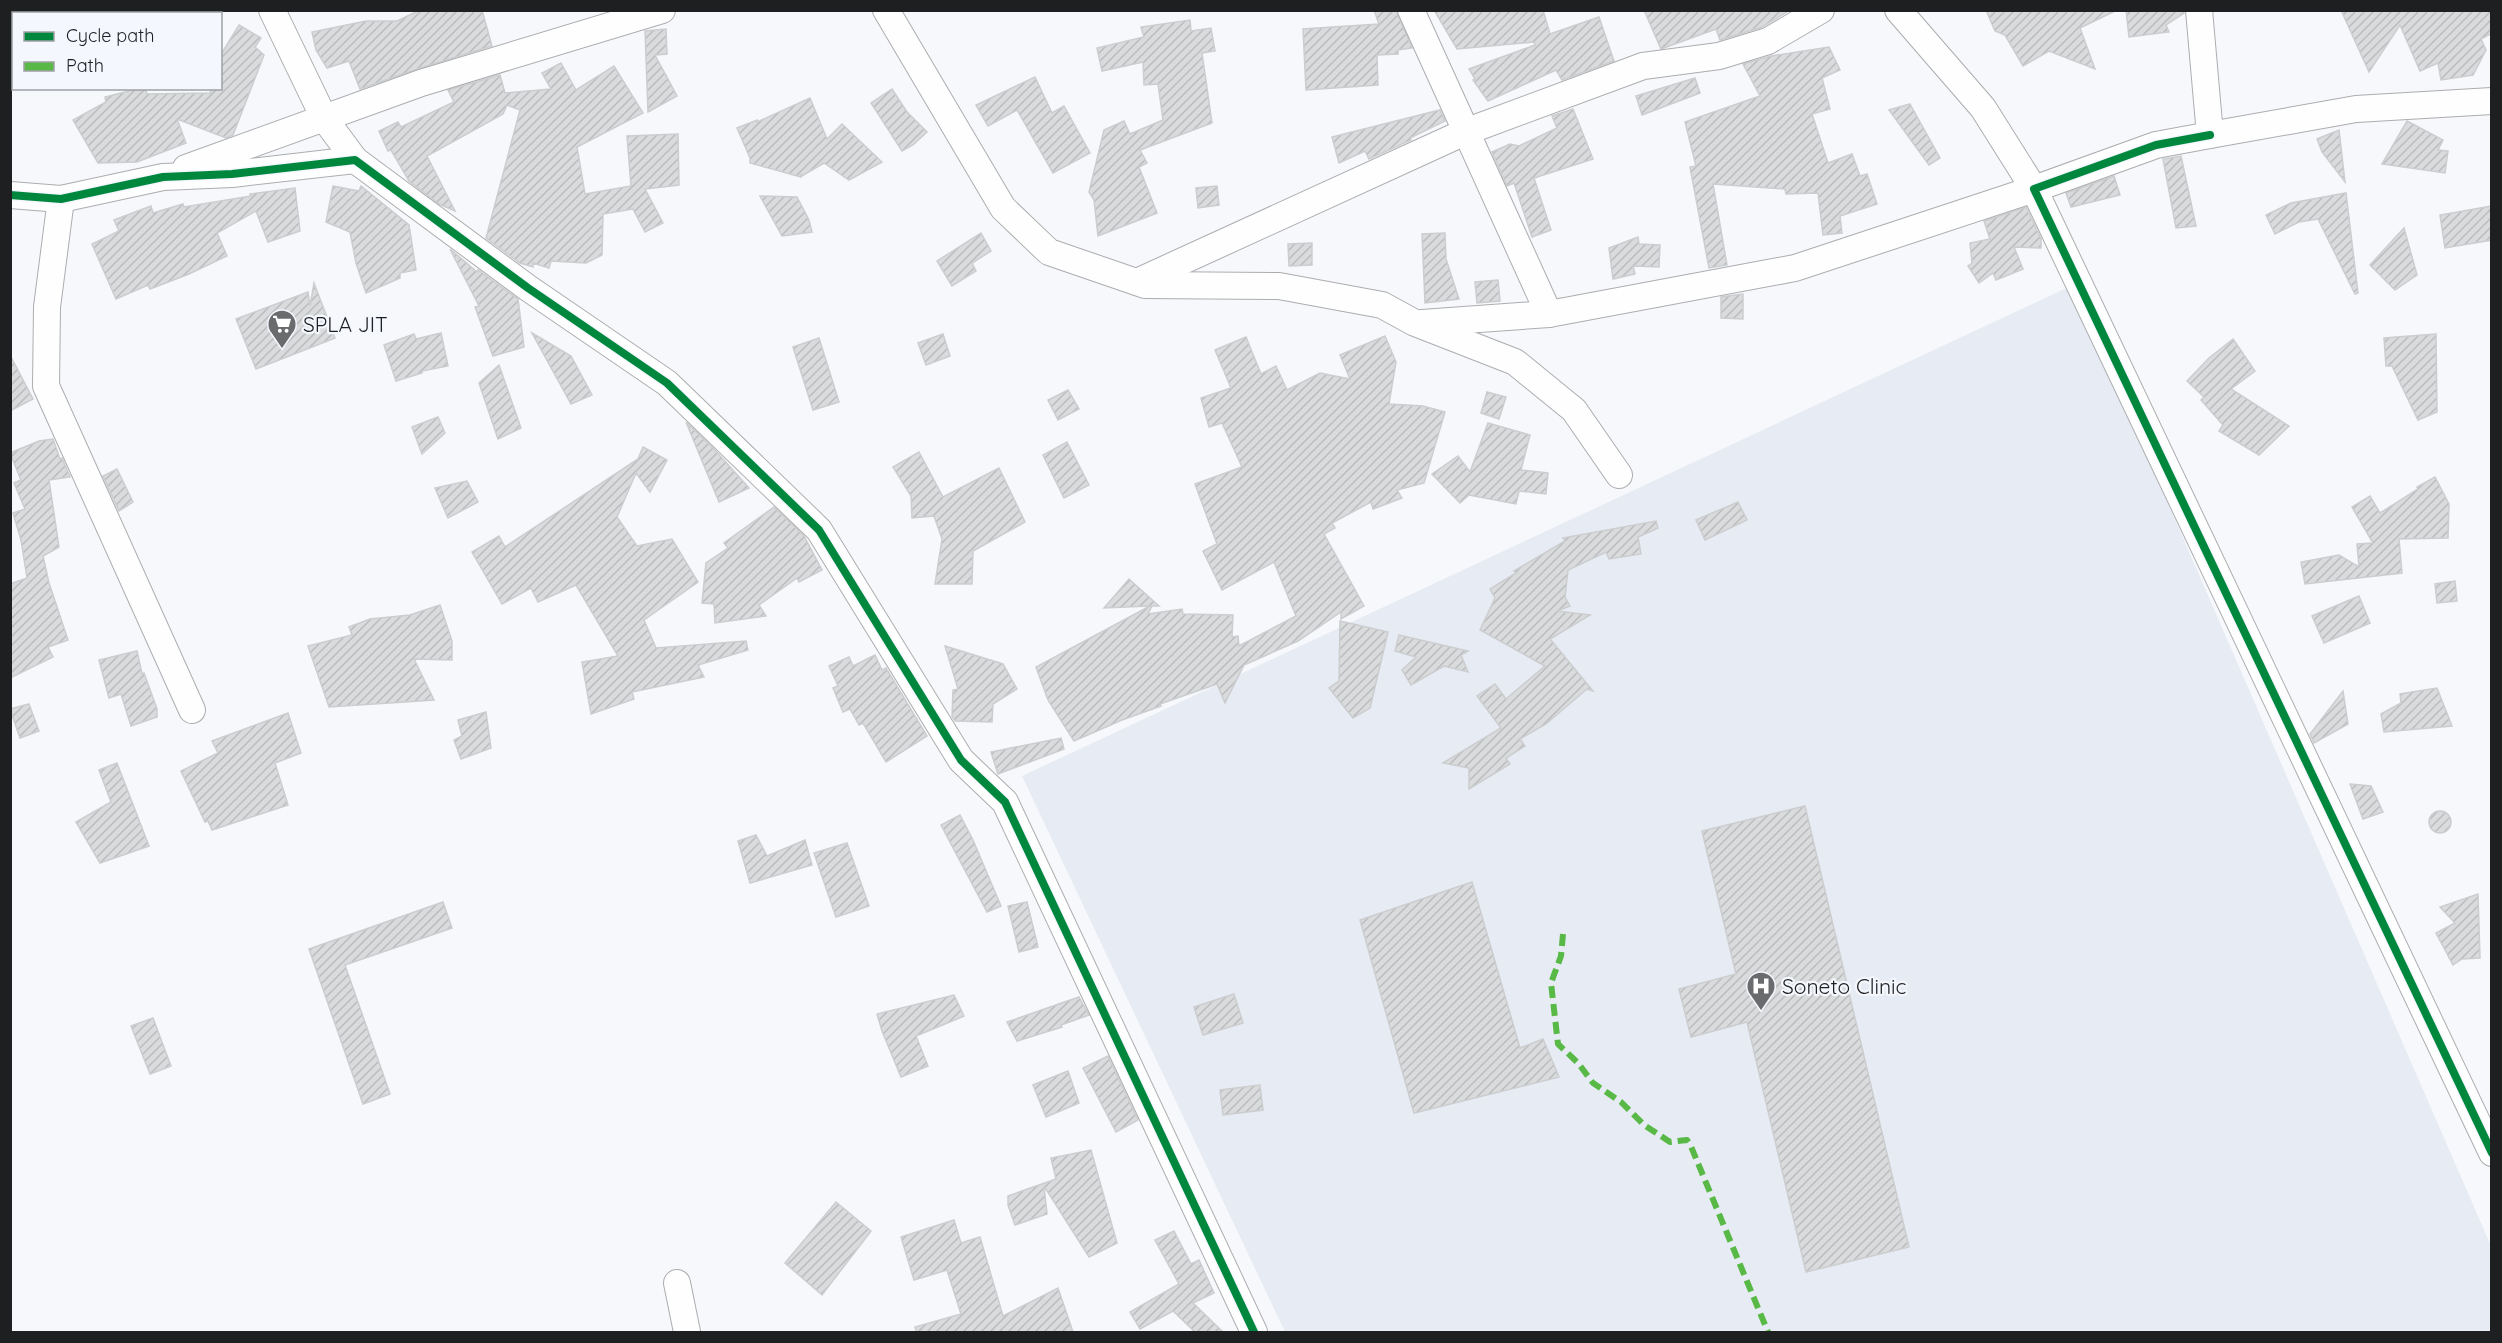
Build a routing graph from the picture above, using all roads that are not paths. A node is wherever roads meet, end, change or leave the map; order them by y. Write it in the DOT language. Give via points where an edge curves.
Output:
graph roads {
  1 [pos="272,10"];
  2 [pos="663,10"];
  3 [pos="886,10"];
  4 [pos="1411,10"];
  5 [pos="1821,10"];
  6 [pos="1898,10"];
  7 [pos="2199,10"];
  8 [pos="2492,101"];
  9 [pos="324,118"];
  10 [pos="1465,132"];
  11 [pos="2210,135"];
  12 [pos="355,160"];
  13 [pos="163,177"];
  14 [pos="2034,189"];
  15 [pos="10,195"];
  16 [pos="61,199"];
  17 [pos="1136,282"];
  18 [pos="1549,314"];
  19 [pos="1415,323"];
  20 [pos="1618,475"];
  21 [pos="192,710"];
  22 [pos="2492,1153"];
  23 [pos="677,1283"];
  24 [pos="687,1332"];
  25 [pos="1254,1332"];
  1 -- 9 [label="street"];
  2 -- 9 [label="street" via="421,83"];
  3 -- 17 [label="street" via="1003,208 1049,252"];
  4 -- 10 [label="street"];
  5 -- 10 [label="street" via="1768,41 1719,56 1643,66"];
  6 -- 14 [label="street" via="1983,108"];
  7 -- 11 [label="street"];
  8 -- 11 [label="street" via="2356,109"];
  9 -- 12 [label="street"];
  9 -- 13 [label="street"];
  10 -- 17 [label="street"];
  10 -- 18 [label="street"];
  11 -- 14 [label="street" via="2156,145"];
  12 -- 13 [label="street" via="232,174"];
  12 -- 25 [label="street" via="528,288 668,383 819,530 961,760 1005,802"];
  13 -- 16 [label="street"];
  14 -- 18 [label="street" via="1795,268"];
  14 -- 22 [label="street"];
  15 -- 16 [label="street"];
  16 -- 21 [label="street" via="47,307 46,386"];
  17 -- 19 [label="street" via="1278,286 1382,305"];
  18 -- 19 [label="street"];
  19 -- 20 [label="street" via="1515,362 1574,410"];
  23 -- 24 [label="street"];
}
